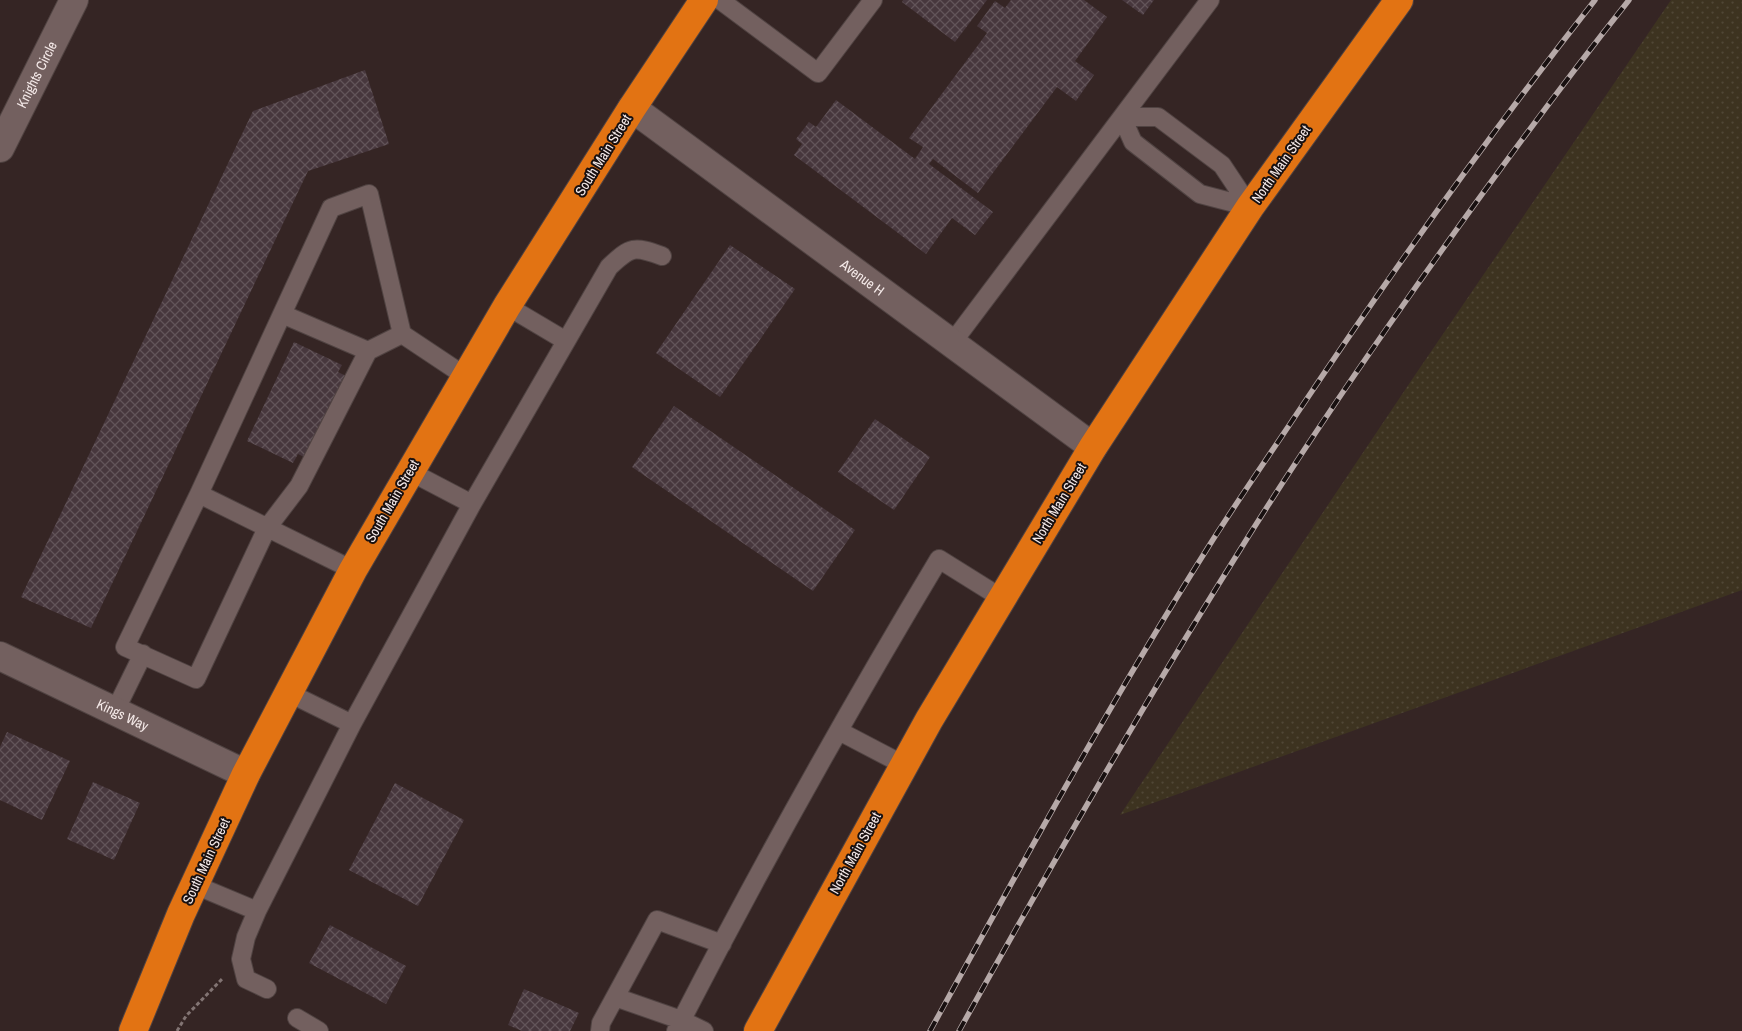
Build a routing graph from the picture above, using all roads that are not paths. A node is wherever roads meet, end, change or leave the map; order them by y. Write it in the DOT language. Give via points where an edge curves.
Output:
graph roads {
  1 [pos="74,0"];
  2 [pos="704,0"];
  3 [pos="720,0"];
  4 [pos="873,0"];
  5 [pos="1210,0"];
  6 [pos="1399,0"];
  7 [pos="632,108"];
  8 [pos="1122,117"];
  9 [pos="0,148"];
  10 [pos="1250,207"];
  11 [pos="662,256"];
  12 [pos="507,306"];
  13 [pos="282,314"];
  14 [pos="402,334"];
  15 [pos="566,341"];
  16 [pos="952,342"];
  17 [pos="368,352"];
  18 [pos="465,376"];
  19 [pos="1093,447"];
  20 [pos="409,471"];
  21 [pos="199,494"];
  22 [pos="472,504"];
  23 [pos="267,528"];
  24 [pos="353,570"];
  25 [pos="1003,599"];
  26 [pos="142,654"];
  27 [pos="0,656"];
  28 [pos="288,693"];
  29 [pos="115,711"];
  30 [pos="352,724"];
  31 [pos="839,731"];
  32 [pos="904,764"];
  33 [pos="246,774"];
  34 [pos="195,884"];
  35 [pos="257,911"];
  36 [pos="722,944"];
  37 [pos="267,989"];
  38 [pos="615,997"];
  39 [pos="297,1018"];
  40 [pos="678,1026"];
  41 [pos="132,1031"];
  42 [pos="319,1031"];
  43 [pos="600,1031"];
  44 [pos="704,1031"];
  45 [pos="758,1031"];
  1 -- 9 [label="street, Knights Circle"];
  2 -- 7 [label="highway, South Main Street"];
  3 -- 4 [label="lane" via="818,73"];
  5 -- 8 [label="lane"];
  6 -- 10 [label="highway, North Main Street"];
  7 -- 12 [label="highway, South Main Street"];
  7 -- 16 [label="street, Avenue H"];
  8 -- 10 [label="lane" via="1133,142 1200,194"];
  8 -- 10 [label="lane" via="1158,118 1222,165"];
  8 -- 16 [label="lane"];
  10 -- 19 [label="highway, North Main Street"];
  11 -- 15 [label="lane" via="642,249 625,252 610,267"];
  12 -- 15 [label="lane"];
  12 -- 18 [label="highway, South Main Street"];
  13 -- 14 [label="lane" via="331,208 369,194"];
  13 -- 17 [label="lane"];
  13 -- 21 [label="lane"];
  14 -- 17 [label="lane"];
  14 -- 18 [label="lane"];
  15 -- 22 [label="lane"];
  16 -- 19 [label="street, Avenue H"];
  17 -- 23 [label="lane" via="300,486"];
  18 -- 20 [label="highway, South Main Street"];
  19 -- 25 [label="highway, North Main Street"];
  20 -- 22 [label="lane"];
  20 -- 24 [label="highway, South Main Street"];
  21 -- 23 [label="lane"];
  21 -- 26 [label="lane" via="125,647"];
  22 -- 30 [label="lane"];
  23 -- 24 [label="lane"];
  23 -- 26 [label="lane" via="196,679"];
  24 -- 28 [label="highway, South Main Street"];
  25 -- 31 [label="lane" via="939,559"];
  25 -- 32 [label="highway, North Main Street"];
  26 -- 29 [label="lane"];
  27 -- 29 [label="street, Kings Way"];
  28 -- 30 [label="lane"];
  28 -- 33 [label="highway, South Main Street"];
  29 -- 33 [label="street, Kings Way"];
  30 -- 35 [label="lane"];
  31 -- 32 [label="lane"];
  31 -- 36 [label="lane"];
  32 -- 45 [label="highway, North Main Street"];
  33 -- 34 [label="highway, South Main Street"];
  34 -- 35 [label="lane"];
  34 -- 41 [label="highway, South Main Street"];
  35 -- 37 [label="lane" via="241,959 246,979"];
  36 -- 38 [label="lane" via="657,920"];
  36 -- 40 [label="lane"];
  38 -- 40 [label="lane"];
  38 -- 43 [label="lane"];
  39 -- 42 [label="lane"];
  40 -- 44 [label="lane"];
}
